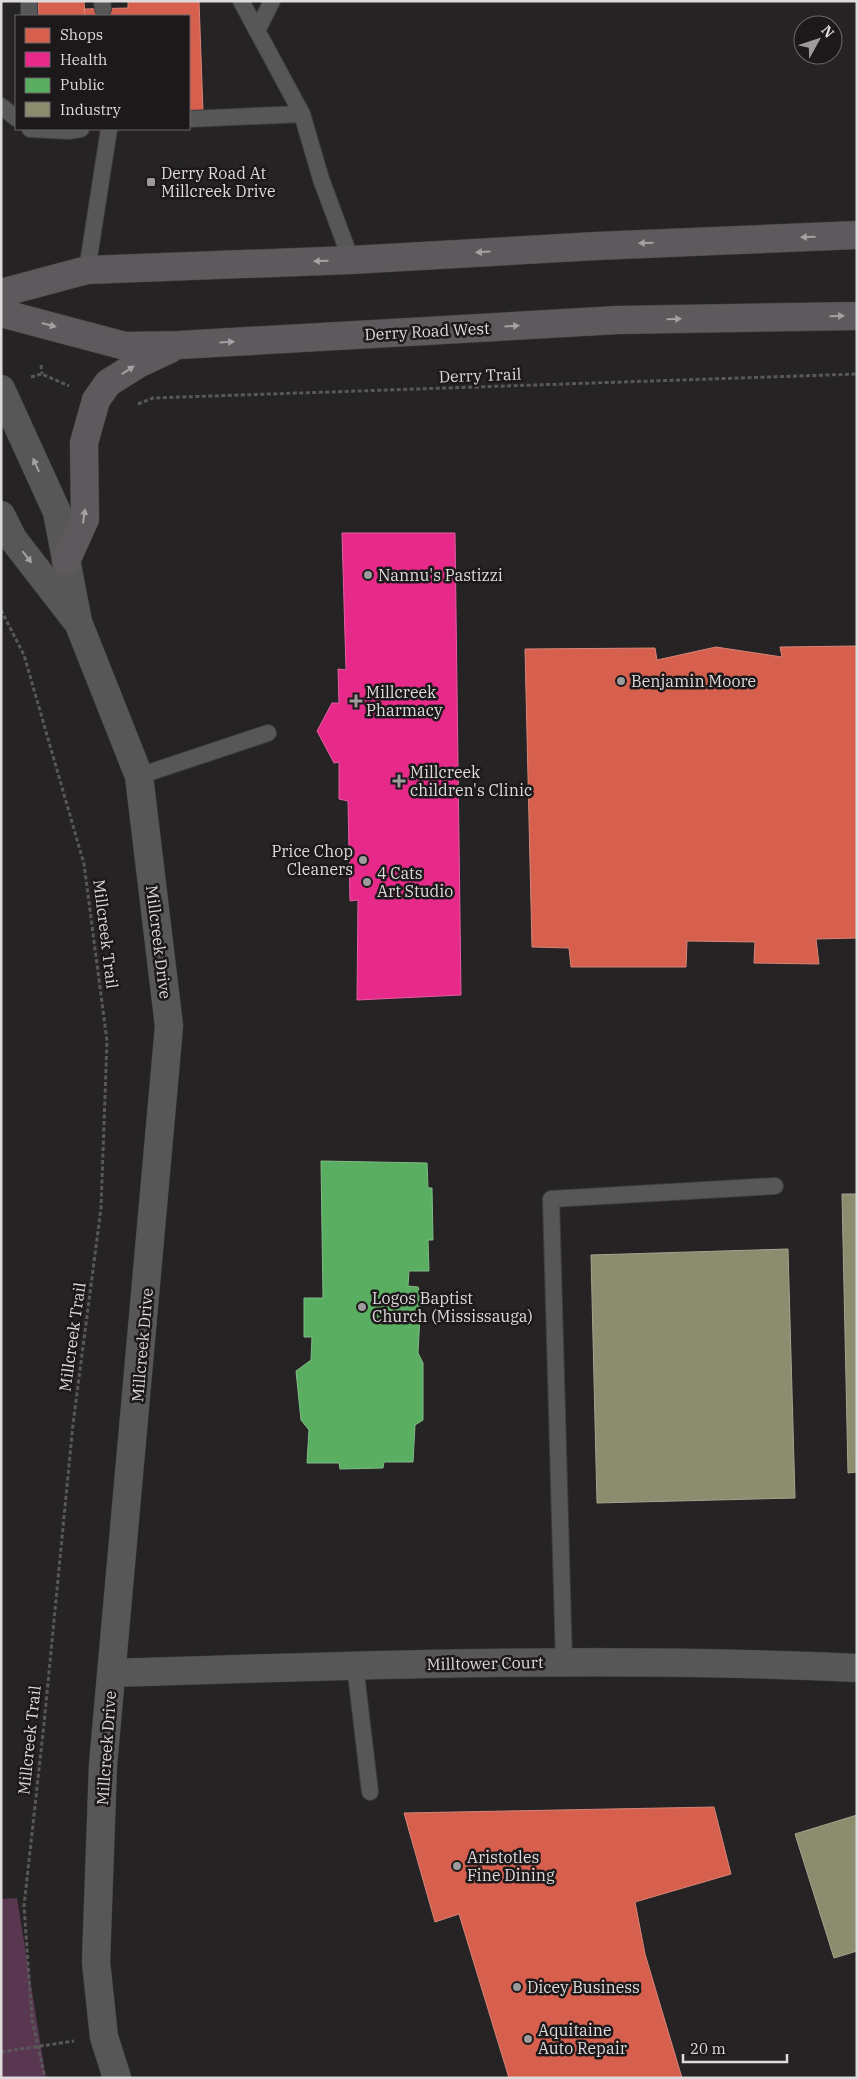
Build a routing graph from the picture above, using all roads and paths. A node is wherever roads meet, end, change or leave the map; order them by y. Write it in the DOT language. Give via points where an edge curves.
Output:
graph roads {
  1 [pos="29,1"];
  2 [pos="241,1"];
  3 [pos="272,1"];
  4 [pos="29,15"];
  5 [pos="257,30"];
  6 [pos="1,106"];
  7 [pos="302,114"];
  8 [pos="15,117"];
  9 [pos="190,119"];
  10 [pos="50,130"];
  11 [pos="76,130"];
  12 [pos="108,130"];
  13 [pos="857,235"];
  14 [pos="351,260"];
  15 [pos="87,270"];
  16 [pos="1,293"];
  17 [pos="1,313"];
  18 [pos="857,316"];
  19 [pos="179,345"];
  20 [pos="41,365"];
  21 [pos="42,374"];
  22 [pos="857,374"];
  23 [pos="31,377"];
  24 [pos="72,388"];
  25 [pos="1,389"];
  26 [pos="137,405"];
  27 [pos="1,516"];
  28 [pos="66,561"];
  29 [pos="1,610"];
  30 [pos="78,622"];
  31 [pos="268,733"];
  32 [pos="138,776"];
  33 [pos="775,1186"];
  34 [pos="564,1662"];
  35 [pos="355,1665"];
  36 [pos="857,1668"];
  37 [pos="112,1673"];
  38 [pos="370,1792"];
  39 [pos="104,2037"];
  40 [pos="38,2047"];
  41 [pos="1,2052"];
  42 [pos="45,2078"];
  43 [pos="117,2078"];
  1 -- 4 [label="lane"];
  2 -- 5 [label="lane"];
  3 -- 5 [label="lane"];
  5 -- 7 [label="lane"];
  6 -- 8 [label="lane"];
  7 -- 9 [label="lane"];
  7 -- 14 [label="lane" via="321,179"];
  10 -- 11 [label="lane"];
  12 -- 15 [label="lane"];
  13 -- 14 [label="main road, one-way"];
  14 -- 15 [label="main road, one-way"];
  15 -- 16 [label="main road"];
  17 -- 19 [label="main road, Derry Road West, one-way" via="125,346"];
  19 -- 18 [label="main road, Derry Road West, one-way" via="618,320"];
  28 -- 19 [label="main road, one-way" via="85,519 84,443 96,400 108,383 140,363"];
  20 -- 21 [label="path"];
  21 -- 23 [label="path"];
  21 -- 24 [label="path"];
  22 -- 26 [label="path, Derry Trail" via="153,398"];
  28 -- 25 [label="street, Millcreek Drive, one-way" via="57,512"];
  27 -- 30 [label="street, Millcreek Drive, one-way" via="13,539"];
  28 -- 30 [label="street, Millcreek Drive"];
  29 -- 40 [label="path, Millcreek Trail" via="24,655 84,864 107,1041 101,1208 73,1424 24,1906 32,2020"];
  30 -- 32 [label="street, Millcreek Drive"];
  31 -- 32 [label="lane"];
  32 -- 37 [label="street, Millcreek Drive" via="169,1026"];
  33 -- 34 [label="lane" via="551,1199"];
  34 -- 35 [label="street, Milltower Court"];
  34 -- 36 [label="street, Milltower Court" via="745,1662"];
  35 -- 37 [label="street, Milltower Court"];
  35 -- 38 [label="lane"];
  37 -- 39 [label="street, Millcreek Drive" via="103,1765 96,1962"];
  39 -- 40 [label="path"];
  39 -- 43 [label="street, Millcreek Drive"];
  40 -- 41 [label="path"];
  40 -- 42 [label="path, Millcreek Trail"];
}
